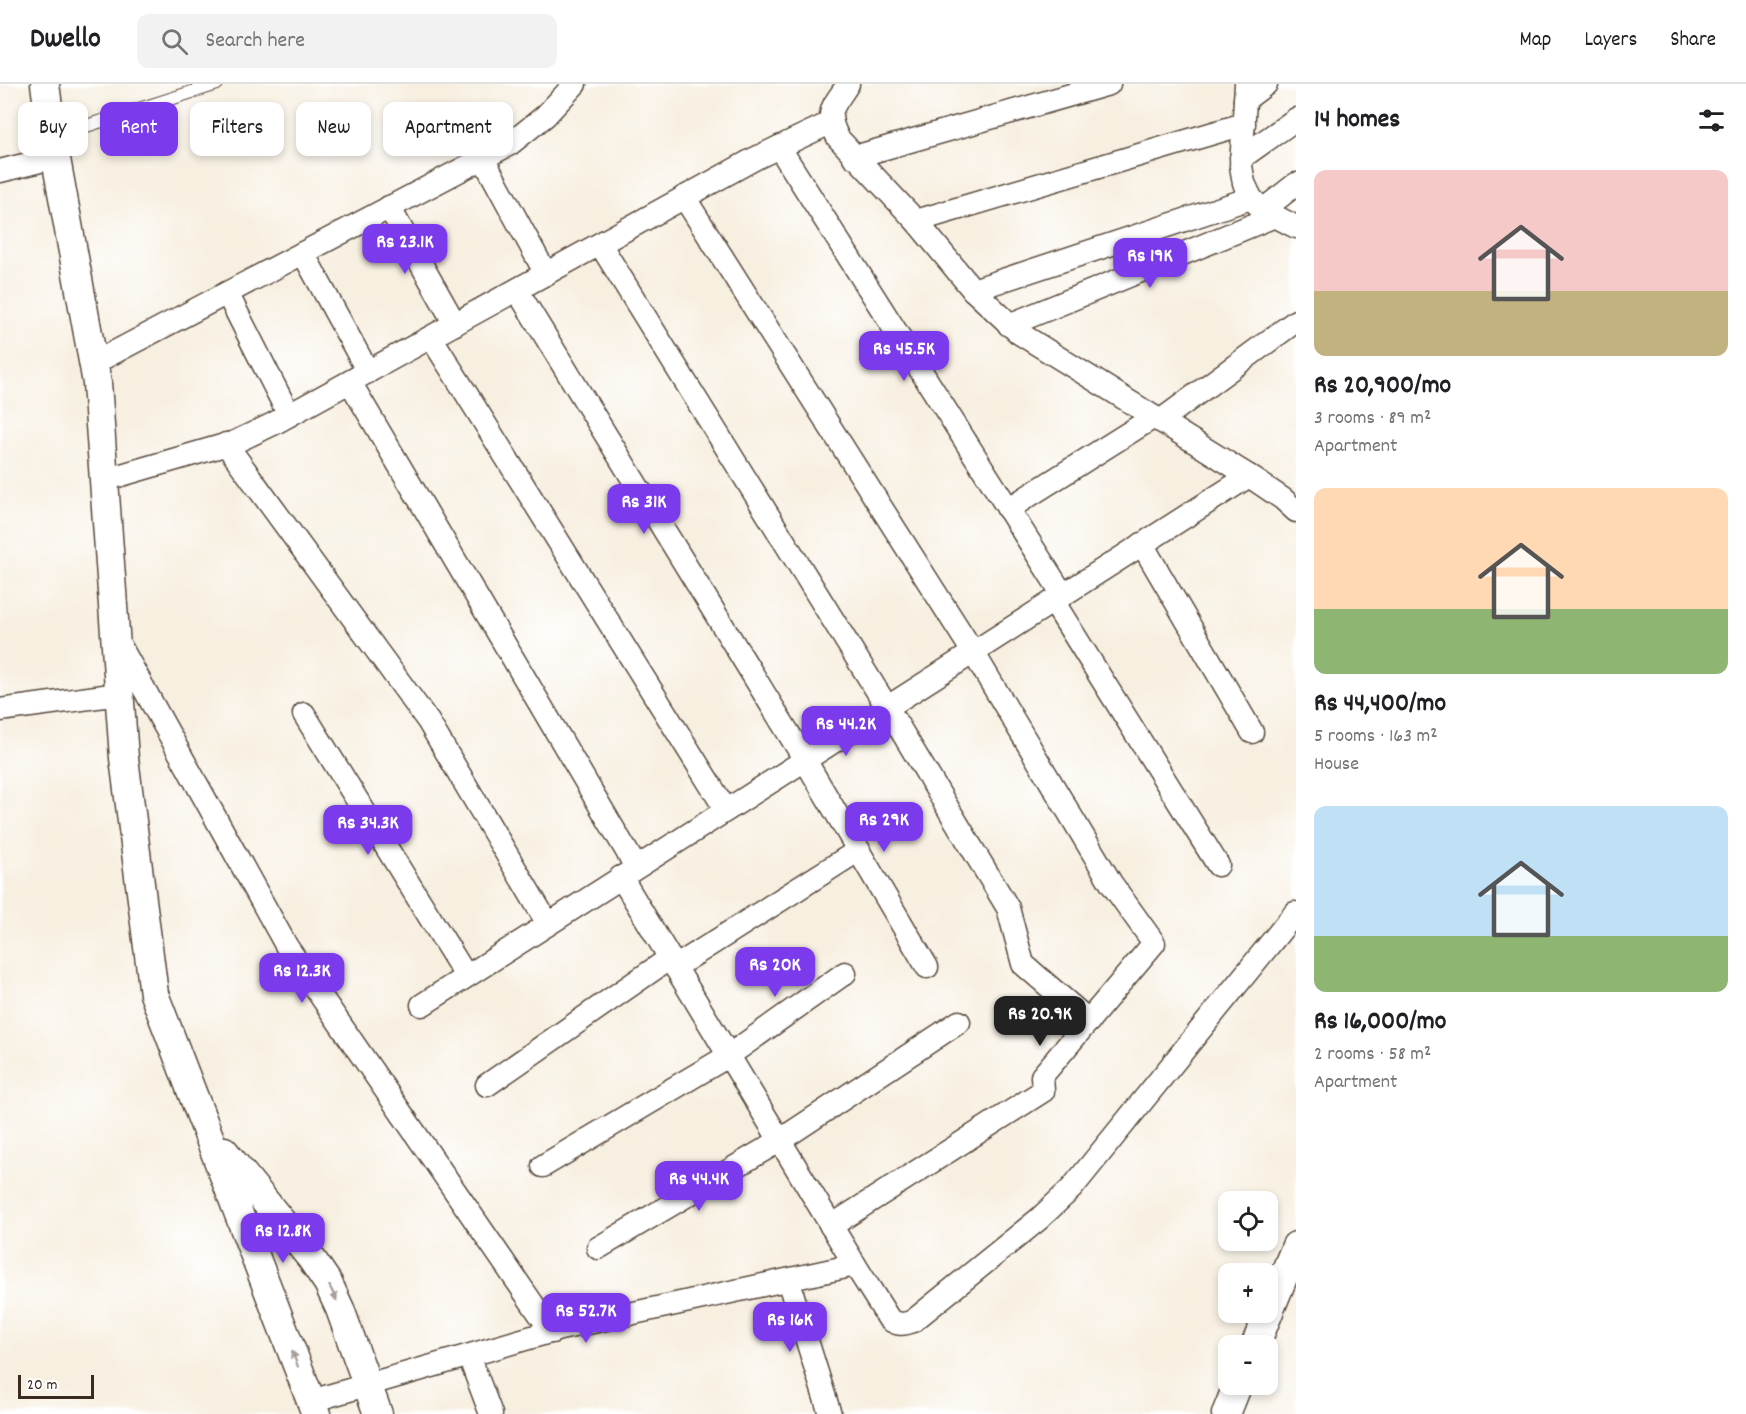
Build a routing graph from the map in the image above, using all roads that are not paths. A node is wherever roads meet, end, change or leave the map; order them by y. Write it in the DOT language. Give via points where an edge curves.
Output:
graph roads {
  1 [pos="45,84"];
  2 [pos="217,84"];
  3 [pos="575,84"];
  4 [pos="848,84"];
  5 [pos="1109,84"];
  6 [pos="1266,84"];
  7 [pos="1246,92"];
  8 [pos="48,102"];
  9 [pos="1296,119"];
  10 [pos="830,123"];
  11 [pos="1244,124"];
  12 [pos="88,134"];
  13 [pos="778,147"];
  14 [pos="34,156"];
  15 [pos="56,156"];
  16 [pos="854,157"];
  17 [pos="483,158"];
  18 [pos="1241,158"];
  19 [pos="0,171"];
  20 [pos="1296,184"];
  21 [pos="684,198"];
  22 [pos="389,207"];
  23 [pos="1263,208"];
  24 [pos="916,221"];
  25 [pos="1296,227"];
  26 [pos="600,244"];
  27 [pos="303,253"];
  28 [pos="546,274"];
  29 [pos="517,290"];
  30 [pos="973,290"];
  31 [pos="227,293"];
  32 [pos="1296,321"];
  33 [pos="455,324"];
  34 [pos="1009,324"];
  35 [pos="431,337"];
  36 [pos="94,363"];
  37 [pos="359,377"];
  38 [pos="290,415"];
  39 [pos="1157,419"];
  40 [pos="226,444"];
  41 [pos="1249,476"];
  42 [pos="104,480"];
  43 [pos="1008,508"];
  44 [pos="1296,511"];
  45 [pos="1142,544"];
  46 [pos="1058,598"];
  47 [pos="115,636"];
  48 [pos="973,652"];
  49 [pos="119,694"];
  50 [pos="887,707"];
  51 [pos="0,710"];
  52 [pos="304,714"];
  53 [pos="1252,732"];
  54 [pos="805,760"];
  55 [pos="726,810"];
  56 [pos="859,850"];
  57 [pos="1218,865"];
  58 [pos="628,872"];
  59 [pos="1295,913"];
  60 [pos="548,924"];
  61 [pos="672,962"];
  62 [pos="927,967"];
  63 [pos="844,973"];
  64 [pos="466,976"];
  65 [pos="422,1005"];
  66 [pos="1089,1021"];
  67 [pos="959,1022"];
  68 [pos="728,1056"];
  69 [pos="487,1085"];
  70 [pos="207,1130"];
  71 [pos="779,1141"];
  72 [pos="543,1166"];
  73 [pos="831,1226"];
  74 [pos="1296,1246"];
  75 [pos="598,1248"];
  76 [pos="855,1265"];
  77 [pos="788,1280"];
  78 [pos="552,1332"];
  79 [pos="1260,1335"];
  80 [pos="469,1356"];
  81 [pos="368,1385"];
  82 [pos="1234,1395"];
  83 [pos="313,1408"];
  84 [pos="378,1414"];
  85 [pos="490,1414"];
  86 [pos="830,1414"];
  87 [pos="1226,1414"];
  1 -- 8 [label="street"];
  2 -- 12 [label="lane"];
  3 -- 17 [label="street" via="545,116 510,144"];
  4 -- 10 [label="street" via="830,112"];
  5 -- 16 [label="street"];
  6 -- 7 [label="street"];
  7 -- 11 [label="street"];
  9 -- 18 [label="street"];
  10 -- 13 [label="street"];
  10 -- 16 [label="street"];
  11 -- 18 [label="street"];
  11 -- 24 [label="street"];
  13 -- 21 [label="street"];
  13 -- 43 [label="street"];
  14 -- 19 [label="street"];
  15 -- 36 [label="street"];
  16 -- 24 [label="street"];
  17 -- 22 [label="street"];
  17 -- 28 [label="street"];
  18 -- 23 [label="street" via="1244,183"];
  20 -- 23 [label="street"];
  21 -- 26 [label="street"];
  21 -- 48 [label="street"];
  22 -- 27 [label="street"];
  22 -- 33 [label="street"];
  23 -- 25 [label="street"];
  23 -- 30 [label="street"];
  23 -- 34 [label="street"];
  24 -- 30 [label="street"];
  26 -- 28 [label="street"];
  26 -- 50 [label="street"];
  27 -- 31 [label="street"];
  27 -- 37 [label="street"];
  28 -- 29 [label="street"];
  29 -- 33 [label="street"];
  29 -- 54 [label="street"];
  30 -- 34 [label="street"];
  31 -- 36 [label="street"];
  31 -- 38 [label="street"];
  32 -- 39 [label="street"];
  33 -- 35 [label="street"];
  34 -- 39 [label="street"];
  35 -- 37 [label="street"];
  35 -- 55 [label="street"];
  36 -- 42 [label="street"];
  37 -- 38 [label="street"];
  37 -- 58 [label="street"];
  38 -- 40 [label="street"];
  39 -- 41 [label="street"];
  39 -- 43 [label="street"];
  40 -- 42 [label="street"];
  40 -- 60 [label="street" via="428,721"];
  41 -- 44 [label="street"];
  41 -- 45 [label="street"];
  42 -- 47 [label="street"];
  43 -- 46 [label="street"];
  45 -- 46 [label="street"];
  45 -- 53 [label="street"];
  46 -- 48 [label="street"];
  46 -- 57 [label="street"];
  47 -- 49 [label="street"];
  47 -- 78 [label="street" via="287,947"];
  48 -- 50 [label="street"];
  48 -- 66 [label="street" via="1111,883 1154,943"];
  49 -- 51 [label="street"];
  49 -- 70 [label="street" via="154,994"];
  50 -- 54 [label="street"];
  50 -- 66 [label="street" via="1008,908 1023,964"];
  52 -- 64 [label="street"];
  54 -- 55 [label="street"];
  54 -- 56 [label="street"];
  55 -- 58 [label="street"];
  56 -- 61 [label="street"];
  56 -- 62 [label="street"];
  58 -- 60 [label="street"];
  58 -- 61 [label="street"];
  59 -- 76 [label="street" via="1072,1188 1040,1219 913,1321 897,1324 889,1319"];
  60 -- 64 [label="street"];
  61 -- 68 [label="street"];
  61 -- 69 [label="street"];
  63 -- 68 [label="street"];
  64 -- 65 [label="street"];
  66 -- 73 [label="street" via="1042,1076 1042,1091"];
  67 -- 71 [label="street"];
  68 -- 71 [label="street"];
  68 -- 72 [label="street"];
  70 -- 81 [label="street, one-way" via="328,1283"];
  83 -- 70 [label="street, one-way"];
  71 -- 73 [label="street"];
  71 -- 75 [label="street"];
  73 -- 76 [label="street"];
  74 -- 79 [label="street"];
  76 -- 77 [label="street"];
  77 -- 78 [label="street"];
  77 -- 86 [label="street"];
  78 -- 80 [label="street"];
  80 -- 81 [label="street"];
  80 -- 85 [label="street"];
  81 -- 83 [label="street"];
  81 -- 84 [label="street"];
  82 -- 87 [label="street"];
}
